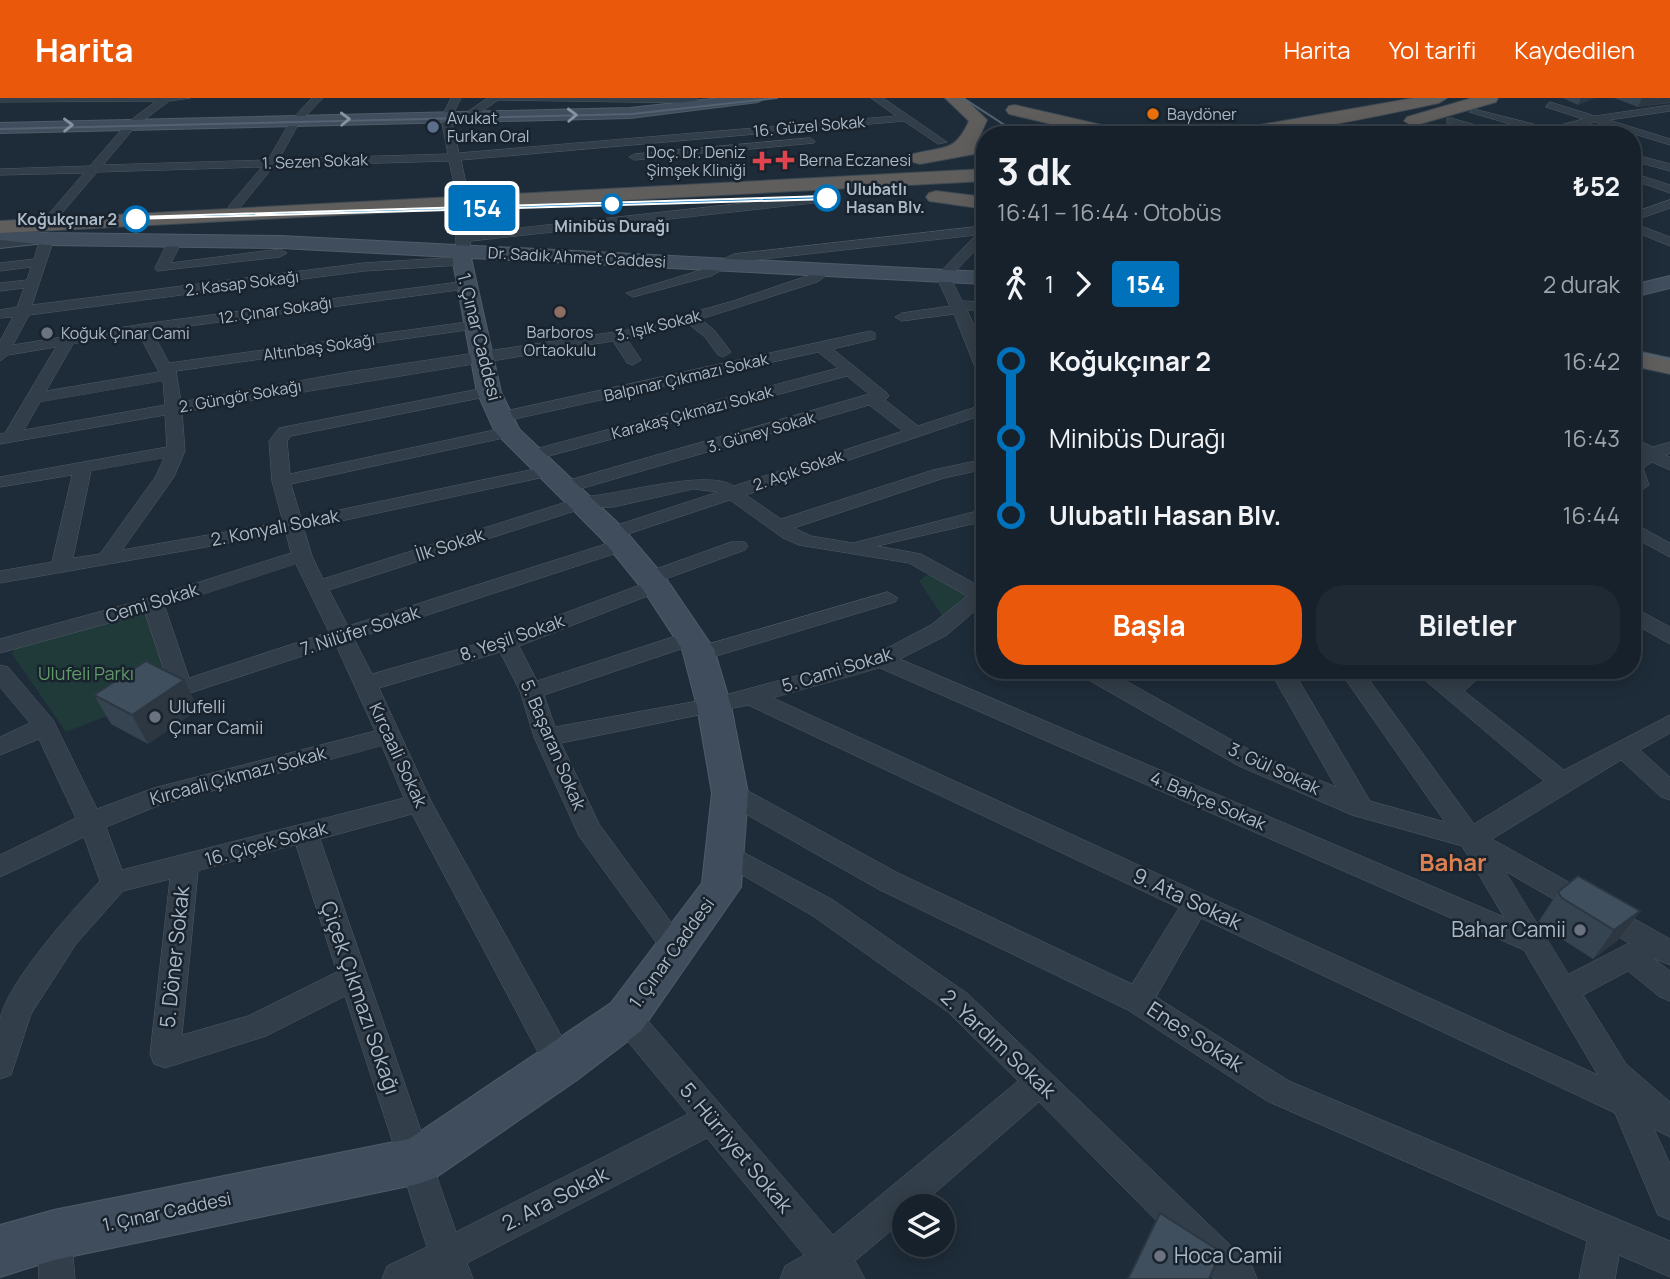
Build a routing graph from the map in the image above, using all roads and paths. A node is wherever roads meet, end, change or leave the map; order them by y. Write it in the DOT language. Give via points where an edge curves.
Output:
graph roads {
  1 [pos="167,98"];
  2 [pos="186,98"];
  3 [pos="318,98"];
  4 [pos="456,98"];
  5 [pos="495,98"];
  6 [pos="500,98"];
  7 [pos="751,98"];
  8 [pos="758,98"];
  9 [pos="876,98"];
  10 [pos="953,98"];
  11 [pos="1439,98"];
  12 [pos="1461,98"];
  13 [pos="1503,98"];
  14 [pos="0,99"];
  15 [pos="622,99"];
  16 [pos="996,100"];
  17 [pos="696,101"];
  18 [pos="1550,105"];
  19 [pos="1670,108"];
  20 [pos="1016,110"];
  21 [pos="1474,112"];
  22 [pos="446,116"];
  23 [pos="469,116"];
  24 [pos="904,118"];
  25 [pos="1594,118"];
  26 [pos="296,120"];
  27 [pos="978,120"];
  28 [pos="133,124"];
  29 [pos="985,126"];
  30 [pos="1042,126"];
  31 [pos="1084,126"];
  32 [pos="1291,126"];
  33 [pos="1346,126"];
  34 [pos="1387,126"];
  35 [pos="1454,126"];
  36 [pos="1519,126"];
  37 [pos="1566,126"];
  38 [pos="1620,126"];
  39 [pos="0,128"];
  40 [pos="921,129"];
  41 [pos="895,132"];
  42 [pos="1641,132"];
  43 [pos="817,141"];
  44 [pos="1669,141"];
  45 [pos="630,142"];
  46 [pos="976,146"];
  47 [pos="951,147"];
  48 [pos="456,157"];
  49 [pos="1641,159"];
  50 [pos="272,162"];
  51 [pos="976,167"];
  52 [pos="1670,168"];
  53 [pos="96,169"];
  54 [pos="0,172"];
  55 [pos="976,175"];
  56 [pos="1641,179"];
  57 [pos="1670,190"];
  58 [pos="461,199"];
  59 [pos="976,200"];
  60 [pos="279,204"];
  61 [pos="1670,204"];
  62 [pos="666,209"];
  63 [pos="227,213"];
  64 [pos="1641,214"];
  65 [pos="52,216"];
  66 [pos="0,218"];
  67 [pos="136,219"];
  68 [pos="0,227"];
  69 [pos="1641,230"];
  70 [pos="976,233"];
  71 [pos="1649,233"];
  72 [pos="0,234"];
  73 [pos="1641,234"];
  74 [pos="47,239"];
  75 [pos="176,239"];
  76 [pos="199,240"];
  77 [pos="976,241"];
  78 [pos="1670,242"];
  79 [pos="0,243"];
  80 [pos="280,248"];
  81 [pos="464,259"];
  82 [pos="40,262"];
  83 [pos="728,262"];
  84 [pos="0,267"];
  85 [pos="828,270"];
  86 [pos="943,276"];
  87 [pos="278,278"];
  88 [pos="976,278"];
  89 [pos="1670,282"];
  90 [pos="33,283"];
  91 [pos="0,287"];
  92 [pos="1641,289"];
  93 [pos="633,293"];
  94 [pos="976,306"];
  95 [pos="959,307"];
  96 [pos="23,312"];
  97 [pos="0,314"];
  98 [pos="902,317"];
  99 [pos="690,318"];
  100 [pos="143,328"];
  101 [pos="976,335"];
  102 [pos="618,336"];
  103 [pos="870,336"];
  104 [pos="68,340"];
  105 [pos="821,346"];
  106 [pos="1641,346"];
  107 [pos="723,352"];
  108 [pos="1,353"];
  109 [pos="633,360"];
  110 [pos="1670,366"];
  111 [pos="850,370"];
  112 [pos="167,372"];
  113 [pos="32,398"];
  114 [pos="874,400"];
  115 [pos="175,408"];
  116 [pos="976,412"];
  117 [pos="521,427"];
  118 [pos="914,431"];
  119 [pos="285,432"];
  120 [pos="6,438"];
  121 [pos="1670,447"];
  122 [pos="1641,448"];
  123 [pos="176,451"];
  124 [pos="1651,454"];
  125 [pos="1641,461"];
  126 [pos="1670,465"];
  127 [pos="976,466"];
  128 [pos="83,467"];
  129 [pos="281,481"];
  130 [pos="0,482"];
  131 [pos="734,492"];
  132 [pos="976,516"];
  133 [pos="292,526"];
  134 [pos="779,526"];
  135 [pos="1641,534"];
  136 [pos="617,539"];
  137 [pos="738,546"];
  138 [pos="852,547"];
  139 [pos="1670,551"];
  140 [pos="302,556"];
  141 [pos="105,560"];
  142 [pos="61,567"];
  143 [pos="0,577"];
  144 [pos="653,582"];
  145 [pos="318,587"];
  146 [pos="888,598"];
  147 [pos="976,598"];
  148 [pos="153,604"];
  149 [pos="976,604"];
  150 [pos="1641,619"];
  151 [pos="1670,636"];
  152 [pos="342,637"];
  153 [pos="506,643"];
  154 [pos="0,646"];
  155 [pos="695,646"];
  156 [pos="882,660"];
  157 [pos="0,672"];
  158 [pos="1104,679"];
  159 [pos="1285,679"];
  160 [pos="1356,679"];
  161 [pos="1435,679"];
  162 [pos="1465,679"];
  163 [pos="366,684"];
  164 [pos="531,691"];
  165 [pos="1449,691"];
  166 [pos="732,701"];
  167 [pos="1670,723"];
  168 [pos="45,726"];
  169 [pos="387,736"];
  170 [pos="546,737"];
  171 [pos="0,747"];
  172 [pos="1623,748"];
  173 [pos="1562,782"];
  174 [pos="1670,791"];
  175 [pos="730,793"];
  176 [pos="419,803"];
  177 [pos="1361,808"];
  178 [pos="91,821"];
  179 [pos="305,834"];
  180 [pos="1471,839"];
  181 [pos="724,852"];
  182 [pos="186,866"];
  183 [pos="0,867"];
  184 [pos="114,883"];
  185 [pos="1196,903"];
  186 [pos="1534,942"];
  187 [pos="676,948"];
  188 [pos="1651,951"];
  189 [pos="352,978"];
  190 [pos="1670,988"];
  191 [pos="1564,991"];
  192 [pos="1138,1000"];
  193 [pos="626,1017"];
  194 [pos="0,1065"];
  195 [pos="561,1065"];
  196 [pos="1614,1073"];
  197 [pos="1040,1082"];
  198 [pos="1624,1102"];
  199 [pos="711,1119"];
  200 [pos="1670,1122"];
  201 [pos="418,1161"];
  202 [pos="1670,1203"];
  203 [pos="1606,1232"];
  204 [pos="54,1235"];
  205 [pos="0,1251"];
  206 [pos="1670,1258"];
  207 [pos="451,1267"];
  208 [pos="838,1269"];
  209 [pos="57,1279"];
  210 [pos="400,1279"];
  211 [pos="798,1279"];
  212 [pos="1239,1279"];
  213 [pos="1597,1279"];
  1 -- 2 [label="street"];
  1 -- 14 [label="street"];
  1 -- 28 [label="street"];
  3 -- 26 [label="street"];
  4 -- 22 [label="street"];
  5 -- 23 [label="street"];
  6 -- 15 [label="street"];
  7 -- 8 [label="main road"];
  7 -- 17 [label="main road"];
  9 -- 24 [label="street"];
  10 -- 27 [label="highway"];
  11 -- 32 [label="highway"];
  12 -- 33 [label="highway"];
  13 -- 21 [label="highway"];
  13 -- 34 [label="highway"];
  15 -- 17 [label="street"];
  16 -- 20 [label="highway"];
  23 -- 17 [label="main road, one-way" via="630,113"];
  18 -- 25 [label="street"];
  19 -- 25 [label="street"];
  20 -- 30 [label="highway"];
  20 -- 31 [label="highway"];
  21 -- 35 [label="highway"];
  21 -- 36 [label="street"];
  22 -- 23 [label="main road"];
  26 -- 22 [label="main road, one-way"];
  22 -- 48 [label="street"];
  24 -- 40 [label="street"];
  24 -- 45 [label="street, 16. Güzel Sokak"];
  25 -- 37 [label="street"];
  25 -- 38 [label="street"];
  26 -- 28 [label="main road"];
  26 -- 50 [label="street"];
  27 -- 29 [label="highway"];
  27 -- 47 [label="highway" via="970,139"];
  39 -- 28 [label="main road, one-way"];
  28 -- 53 [label="street"];
  40 -- 41 [label="street"];
  40 -- 47 [label="street"];
  42 -- 44 [label="street"];
  43 -- 45 [label="street" via="636,162"];
  45 -- 48 [label="street, 1. Sezen Sokak"];
  46 -- 47 [label="highway"];
  47 -- 58 [label="highway" via="876,163"];
  48 -- 50 [label="street, 1. Sezen Sokak"];
  48 -- 58 [label="street"];
  49 -- 52 [label="street"];
  50 -- 53 [label="street, 1. Sezen Sokak"];
  50 -- 63 [label="street"];
  51 -- 60 [label="highway"];
  53 -- 54 [label="street, 1. Sezen Sokak"];
  53 -- 65 [label="street"];
  55 -- 67 [label="highway"];
  56 -- 57 [label="street"];
  58 -- 60 [label="highway"];
  58 -- 62 [label="highway"];
  58 -- 63 [label="highway"];
  58 -- 81 [label="street"];
  59 -- 62 [label="highway" via="827,198"];
  60 -- 63 [label="highway"];
  61 -- 64 [label="street"];
  62 -- 81 [label="street"];
  63 -- 65 [label="highway"];
  63 -- 67 [label="highway"];
  63 -- 76 [label="main road"];
  65 -- 66 [label="highway"];
  67 -- 68 [label="highway"];
  69 -- 71 [label="street"];
  70 -- 83 [label="street"];
  71 -- 73 [label="street"];
  71 -- 78 [label="street"];
  72 -- 74 [label="main road"];
  74 -- 75 [label="main road, Dr. Sadık Ahmet Caddesi"];
  74 -- 79 [label="street, Dr. Sadık Ahmet Caddesi"];
  74 -- 82 [label="street"];
  75 -- 76 [label="main road, Dr. Sadık Ahmet Caddesi"];
  75 -- 80 [label="street" via="162,268"];
  76 -- 80 [label="main road, Dr. Sadık Ahmet Caddesi"];
  77 -- 86 [label="street"];
  80 -- 81 [label="main road, Dr. Sadık Ahmet Caddesi"];
  80 -- 87 [label="street"];
  81 -- 83 [label="main road, Dr. Sadık Ahmet Caddesi"];
  81 -- 87 [label="street, 2. Kasap Sokağı"];
  81 -- 100 [label="street, 12. Çınar Sokağı"];
  81 -- 117 [label="main road, 1. Çınar Caddesi"];
  82 -- 84 [label="street"];
  82 -- 90 [label="street"];
  83 -- 85 [label="main road, Dr. Sadık Ahmet Caddesi"];
  83 -- 93 [label="street" via="706,273"];
  85 -- 86 [label="main road, Dr. Sadık Ahmet Caddesi"];
  85 -- 99 [label="street, 3. Işık Sokak"];
  86 -- 88 [label="main road, Dr. Sadık Ahmet Caddesi"];
  86 -- 95 [label="street"];
  87 -- 96 [label="street, 2. Kasap Sokağı"];
  89 -- 92 [label="main road"];
  90 -- 91 [label="street"];
  90 -- 96 [label="street"];
  94 -- 95 [label="street"];
  95 -- 98 [label="street"];
  95 -- 101 [label="street"];
  96 -- 97 [label="street, 2. Kasap Sokağı"];
  96 -- 108 [label="street"];
  99 -- 102 [label="street, 3. Işık Sokak"];
  99 -- 107 [label="street"];
  100 -- 104 [label="street, 12. Çınar Sokağı"];
  100 -- 112 [label="street"];
  102 -- 109 [label="street"];
  102 -- 117 [label="street, 3. Işık Sokak"];
  103 -- 105 [label="street, Balpınar Çıkmazı Sokak"];
  104 -- 108 [label="street, 12. Çınar Sokağı"];
  104 -- 113 [label="street"];
  105 -- 111 [label="street"];
  105 -- 117 [label="street, Balpınar Çıkmazı Sokak"];
  106 -- 110 [label="highway"];
  111 -- 114 [label="street" via="881,396"];
  111 -- 117 [label="street, Karakaş Çıkmazı Sokak"];
  112 -- 113 [label="street, Altınbaş Sokağı"];
  112 -- 115 [label="street"];
  112 -- 117 [label="street, Altınbaş Sokağı"];
  113 -- 120 [label="street"];
  114 -- 117 [label="street, 3. Güney Sokak"];
  114 -- 118 [label="street"];
  115 -- 117 [label="street, 2. Güngör Sokağı" via="349,377"];
  115 -- 120 [label="street, 2. Güngör Sokağı"];
  115 -- 123 [label="street"];
  116 -- 118 [label="street, 2. Açık Sokak"];
  117 -- 119 [label="street"];
  117 -- 129 [label="street"];
  117 -- 131 [label="street" via="612,501 694,484 719,484"];
  117 -- 133 [label="street, 2. Konyalı Sokak"];
  117 -- 136 [label="main road, 1. Çınar Caddesi"];
  117 -- 145 [label="street, İlk Sokak"];
  118 -- 131 [label="street, 2. Açık Sokak"];
  119 -- 129 [label="street, Kırcaali Sokak" via="278,441"];
  121 -- 124 [label="street"];
  122 -- 124 [label="street"];
  123 -- 128 [label="street"];
  123 -- 141 [label="street" via="165,477"];
  124 -- 125 [label="street"];
  124 -- 126 [label="street"];
  127 -- 134 [label="street"];
  128 -- 130 [label="street"];
  128 -- 142 [label="street"];
  129 -- 133 [label="street, Kırcaali Sokak"];
  131 -- 134 [label="street"];
  131 -- 136 [label="street, 2. Açık Sokak"];
  132 -- 138 [label="street"];
  133 -- 140 [label="street, Kırcaali Sokak"];
  133 -- 141 [label="street, 2. Konyalı Sokak"];
  134 -- 138 [label="street" via="806,541"];
  135 -- 139 [label="street"];
  136 -- 144 [label="main road, 1. Çınar Caddesi"];
  136 -- 152 [label="street, 7. Nilüfer Sokak"];
  137 -- 144 [label="street, 8. Yeşil Sokak"];
  138 -- 147 [label="street" via="914,558"];
  140 -- 145 [label="street, Kırcaali Sokak"];
  140 -- 148 [label="street, Cemi Sokak"];
  141 -- 142 [label="street, 2. Konyalı Sokak"];
  142 -- 143 [label="street, 2. Konyalı Sokak"];
  144 -- 153 [label="street, 8. Yeşil Sokak"];
  144 -- 155 [label="main road, 1. Çınar Caddesi"];
  145 -- 152 [label="street, Kırcaali Sokak"];
  146 -- 155 [label="street"];
  148 -- 152 [label="street, 7. Nilüfer Sokak" via="181,688"];
  148 -- 154 [label="street, Cemi Sokak"];
  149 -- 156 [label="street, 5. Cami Sokak"];
  150 -- 151 [label="street"];
  152 -- 163 [label="street, Kırcaali Sokak"];
  153 -- 163 [label="street, 8. Yeşil Sokak"];
  153 -- 164 [label="street, 5. Başaran Sokak"];
  155 -- 164 [label="street"];
  155 -- 166 [label="main road, 1. Çınar Caddesi"];
  156 -- 166 [label="street, 5. Cami Sokak"];
  156 -- 186 [label="street, 4. Bahçe Sokak"];
  157 -- 168 [label="street"];
  158 -- 177 [label="street, 3. Gül Sokak" via="1248,760"];
  159 -- 177 [label="street"];
  160 -- 180 [label="street"];
  161 -- 165 [label="street"];
  162 -- 165 [label="street"];
  163 -- 169 [label="street, Kırcaali Sokak"];
  164 -- 170 [label="street, 5. Başaran Sokak"];
  165 -- 173 [label="street"];
  166 -- 170 [label="street, 5. Cami Sokak"];
  166 -- 175 [label="main road, 1. Çınar Caddesi"];
  166 -- 185 [label="street, 9. Ata Sokak"];
  167 -- 172 [label="street"];
  168 -- 171 [label="street"];
  168 -- 178 [label="street"];
  169 -- 176 [label="street, Kırcaali Sokak"];
  169 -- 178 [label="street, Kırcaali Çıkmazı Sokak" via="154,797"];
  170 -- 187 [label="street, 5. Başaran Sokak" via="589,829"];
  172 -- 173 [label="street"];
  172 -- 174 [label="street"];
  173 -- 180 [label="street"];
  175 -- 181 [label="main road, 1. Çınar Caddesi"];
  175 -- 192 [label="street, Enes Sokak" via="888,881"];
  176 -- 179 [label="street, 16. Çiçek Sokak"];
  176 -- 195 [label="street, Kırcaali Sokak"];
  177 -- 180 [label="street, 3. Gül Sokak"];
  178 -- 183 [label="street, Kırcaali Çıkmazı Sokak"];
  178 -- 184 [label="street"];
  179 -- 182 [label="street, 16. Çiçek Sokak"];
  179 -- 189 [label="street, Çiçek Çıkmazı Sokağı"];
  180 -- 186 [label="street"];
  180 -- 188 [label="street"];
  181 -- 187 [label="main road, 1. Çınar Caddesi" via="721,887"];
  181 -- 197 [label="street, 2. Yardım Sokak" via="823,908 958,1003"];
  182 -- 184 [label="street, 16. Çiçek Sokak"];
  182 -- 189 [label="street, 5. Döner Sokak" via="164,1054 255,1027"];
  184 -- 194 [label="street" via="66,936 18,1009"];
  185 -- 192 [label="street"];
  185 -- 198 [label="street, 9. Ata Sokak"];
  186 -- 191 [label="street"];
  187 -- 193 [label="main road, 1. Çınar Caddesi"];
  188 -- 190 [label="street"];
  188 -- 191 [label="street"];
  189 -- 201 [label="street, Çiçek Çıkmazı Sokağı"];
  191 -- 196 [label="street"];
  192 -- 203 [label="street, Enes Sokak" via="1278,1091"];
  193 -- 195 [label="main road, 1. Çınar Caddesi"];
  193 -- 199 [label="street, 5. Hürriyet Sokak"];
  195 -- 201 [label="main road, 1. Çınar Caddesi"];
  196 -- 198 [label="street"];
  196 -- 200 [label="street"];
  197 -- 208 [label="street"];
  197 -- 212 [label="street, 2. Yardım Sokak"];
  198 -- 202 [label="street"];
  199 -- 207 [label="street, 2. Ara Sokak"];
  199 -- 208 [label="street, 5. Hürriyet Sokak"];
  201 -- 204 [label="main road, 1. Çınar Caddesi"];
  201 -- 207 [label="street"];
  203 -- 206 [label="street, Enes Sokak"];
  203 -- 213 [label="street"];
  204 -- 205 [label="main road, 1. Çınar Caddesi"];
  204 -- 209 [label="street"];
  207 -- 210 [label="street, 2. Ara Sokak"];
  208 -- 211 [label="street"];
}
